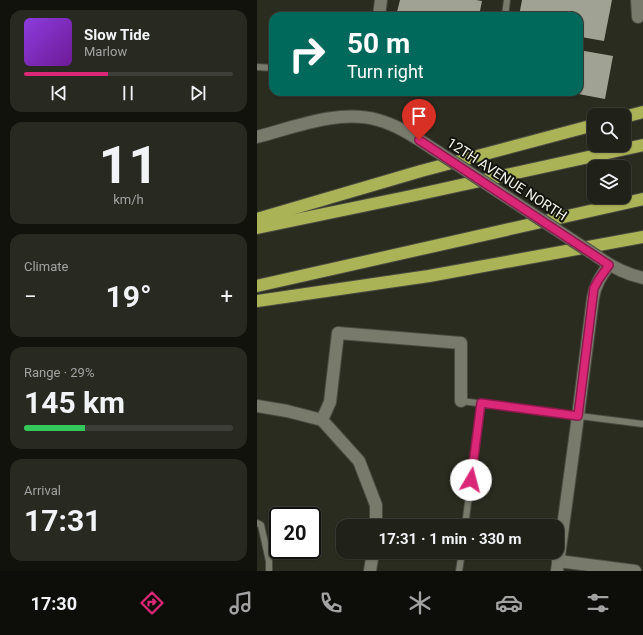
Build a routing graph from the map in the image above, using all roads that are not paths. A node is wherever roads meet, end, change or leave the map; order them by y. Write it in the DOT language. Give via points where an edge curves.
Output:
graph roads {
  1 [pos="381,0"];
  2 [pos="507,0"];
  3 [pos="637,0"];
  4 [pos="380,12"];
  5 [pos="506,12"];
  6 [pos="638,17"];
  7 [pos="257,66"];
  8 [pos="269,68"];
  9 [pos="643,112"];
  10 [pos="631,115"];
  11 [pos="587,127"];
  12 [pos="257,136"];
  13 [pos="643,144"];
  14 [pos="643,199"];
  15 [pos="257,219"];
  16 [pos="257,228"];
  17 [pos="643,229"];
  18 [pos="643,237"];
  19 [pos="609,265"];
  20 [pos="451,272"];
  21 [pos="643,278"];
  22 [pos="257,286"];
  23 [pos="257,301"];
  24 [pos="461,401"];
  25 [pos="481,403"];
  26 [pos="257,406"];
  27 [pos="578,416"];
  28 [pos="323,420"];
  29 [pos="643,424"];
  30 [pos="376,519"];
  31 [pos="466,519"];
  32 [pos="257,523"];
  33 [pos="372,559"];
  34 [pos="461,559"];
  35 [pos="558,566"];
  36 [pos="269,571"];
  37 [pos="370,571"];
  38 [pos="459,571"];
  39 [pos="635,571"];
  1 -- 4 [label="street"];
  2 -- 5 [label="lane"];
  3 -- 6 [label="street"];
  7 -- 8 [label="lane"];
  9 -- 10 [label="highway"];
  11 -- 15 [label="highway" via="421,171"];
  12 -- 19 [label="street, 12TH AVENUE NORTH, bridge" via="323,119 346,116 379,120 399,128 438,152"];
  13 -- 16 [label="highway"];
  14 -- 22 [label="highway"];
  17 -- 20 [label="highway"];
  18 -- 20 [label="highway"];
  19 -- 21 [label="street, 12TH AVENUE NORTH"];
  19 -- 27 [label="street" via="594,288"];
  20 -- 23 [label="highway"];
  24 -- 25 [label="lane"];
  24 -- 28 [label="street" via="461,343 338,333 330,402"];
  25 -- 27 [label="lane"];
  25 -- 31 [label="lane"];
  26 -- 28 [label="street"];
  27 -- 29 [label="lane"];
  27 -- 35 [label="street"];
  28 -- 30 [label="street" via="359,461 376,505"];
  32 -- 36 [label="lane" via="261,525"];
  33 -- 37 [label="street"];
  34 -- 38 [label="lane"];
  35 -- 39 [label="street"];
}
